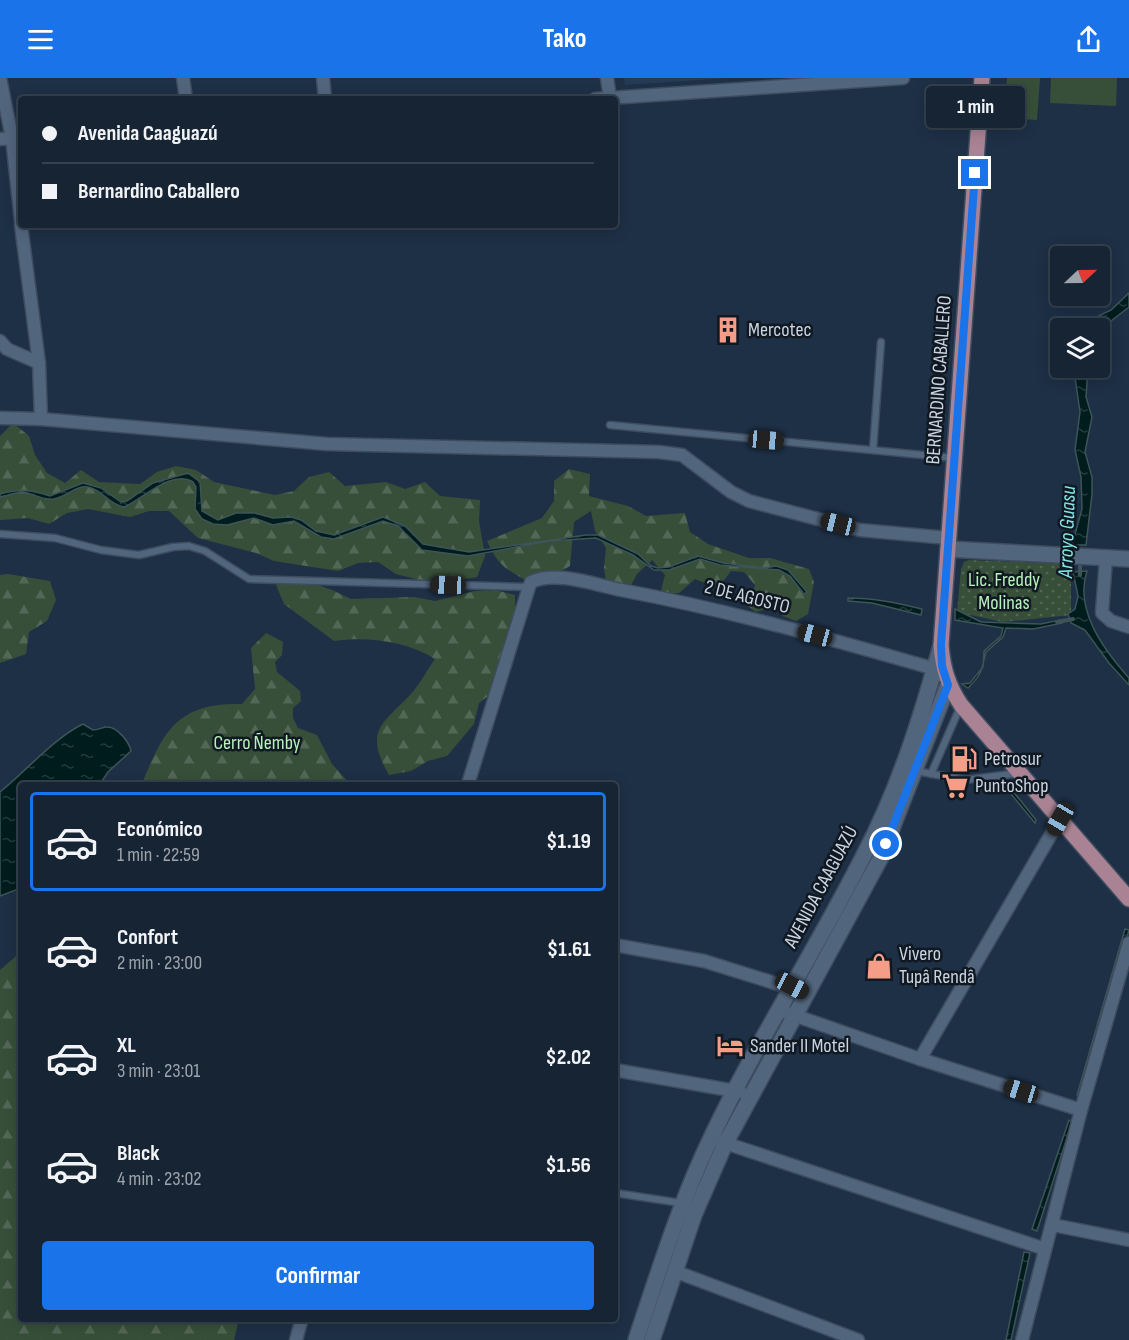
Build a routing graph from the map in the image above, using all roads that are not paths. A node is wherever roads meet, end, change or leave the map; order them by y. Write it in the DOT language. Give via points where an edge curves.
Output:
graph roads {
  1 [pos="0,78"];
  2 [pos="183,78"];
  3 [pos="323,78"];
  4 [pos="607,78"];
  5 [pos="903,78"];
  6 [pos="982,78"];
  7 [pos="186,96"];
  8 [pos="325,96"];
  9 [pos="610,96"];
  10 [pos="618,97"];
  11 [pos="11,138"];
  12 [pos="18,198"];
  13 [pos="22,228"];
  14 [pos="0,341"];
  15 [pos="881,342"];
  16 [pos="39,363"];
  17 [pos="0,418"];
  18 [pos="40,419"];
  19 [pos="610,425"];
  20 [pos="873,450"];
  21 [pos="955,458"];
  22 [pos="0,534"];
  23 [pos="948,544"];
  24 [pos="1106,558"];
  25 [pos="1129,559"];
  26 [pos="529,587"];
  27 [pos="1129,627"];
  28 [pos="941,645"];
  29 [pos="934,669"];
  30 [pos="948,685"];
  31 [pos="961,705"];
  32 [pos="924,773"];
  33 [pos="1020,773"];
  34 [pos="469,782"];
  35 [pos="1060,819"];
  36 [pos="1129,899"];
  37 [pos="1129,943"];
  38 [pos="618,946"];
  39 [pos="798,990"];
  40 [pos="786,1012"];
  41 [pos="920,1059"];
  42 [pos="618,1071"];
  43 [pos="734,1091"];
  44 [pos="751,1095"];
  45 [pos="1081,1110"];
  46 [pos="718,1141"];
  47 [pos="618,1193"];
  48 [pos="682,1203"];
  49 [pos="1053,1225"];
  50 [pos="1129,1240"];
  51 [pos="1045,1249"];
  52 [pos="674,1271"];
  53 [pos="301,1322"];
  54 [pos="296,1340"];
  55 [pos="636,1340"];
  56 [pos="652,1340"];
  57 [pos="858,1340"];
  58 [pos="1022,1340"];
  1 -- 11 [label="street"];
  2 -- 7 [label="street"];
  3 -- 8 [label="street"];
  4 -- 9 [label="street"];
  5 -- 10 [label="street"];
  6 -- 21 [label="main road, BERNARDINO CABALLERO"];
  11 -- 12 [label="street"];
  13 -- 16 [label="street"];
  14 -- 16 [label="street" via="7,349"];
  15 -- 20 [label="lane"];
  16 -- 18 [label="street"];
  17 -- 18 [label="street"];
  18 -- 23 [label="street" via="327,444 670,453 697,464 731,492 749,501 860,530"];
  19 -- 20 [label="lane"];
  20 -- 21 [label="lane"];
  21 -- 23 [label="main road, BERNARDINO CABALLERO"];
  22 -- 26 [label="lane" via="55,538 139,555 189,546 205,550 249,579"];
  23 -- 24 [label="street"];
  23 -- 28 [label="main road, BERNARDINO CABALLERO"];
  24 -- 25 [label="street"];
  24 -- 27 [label="street" via="1102,613"];
  26 -- 29 [label="street, 2 DE AGOSTO" via="538,579 565,579 685,602"];
  26 -- 34 [label="street"];
  28 -- 29 [label="street, AVENIDA CAAGUAZÚ"];
  28 -- 30 [label="main road, BERNARDINO CABALLERO"];
  29 -- 30 [label="street"];
  29 -- 39 [label="street, AVENIDA CAAGUAZÚ" via="895,787"];
  30 -- 31 [label="main road"];
  30 -- 32 [label="street, AVENIDA CAAGUAZÚ"];
  31 -- 32 [label="lane"];
  31 -- 33 [label="main road"];
  32 -- 33 [label="lane" via="965,780"];
  32 -- 39 [label="street, AVENIDA CAAGUAZÚ" via="880,859"];
  33 -- 35 [label="main road"];
  35 -- 36 [label="main road"];
  35 -- 41 [label="street"];
  37 -- 45 [label="street"];
  38 -- 39 [label="street" via="704,961"];
  39 -- 40 [label="street, AVENIDA CAAGUAZÚ"];
  40 -- 41 [label="street"];
  40 -- 43 [label="street, AVENIDA CAAGUAZÚ"];
  40 -- 44 [label="street, AVENIDA CAAGUAZÚ"];
  41 -- 45 [label="street"];
  42 -- 43 [label="street"];
  43 -- 44 [label="street"];
  43 -- 46 [label="street, AVENIDA CAAGUAZÚ"];
  44 -- 46 [label="street, AVENIDA CAAGUAZÚ"];
  45 -- 49 [label="street"];
  46 -- 48 [label="street, AVENIDA CAAGUAZÚ"];
  46 -- 51 [label="street"];
  46 -- 52 [label="street, AVENIDA CAAGUAZÚ"];
  47 -- 48 [label="lane"];
  48 -- 55 [label="street, AVENIDA CAAGUAZÚ"];
  49 -- 50 [label="street"];
  49 -- 51 [label="street"];
  51 -- 58 [label="street"];
  52 -- 56 [label="street, AVENIDA CAAGUAZÚ"];
  52 -- 57 [label="street"];
  53 -- 54 [label="street"];
}
